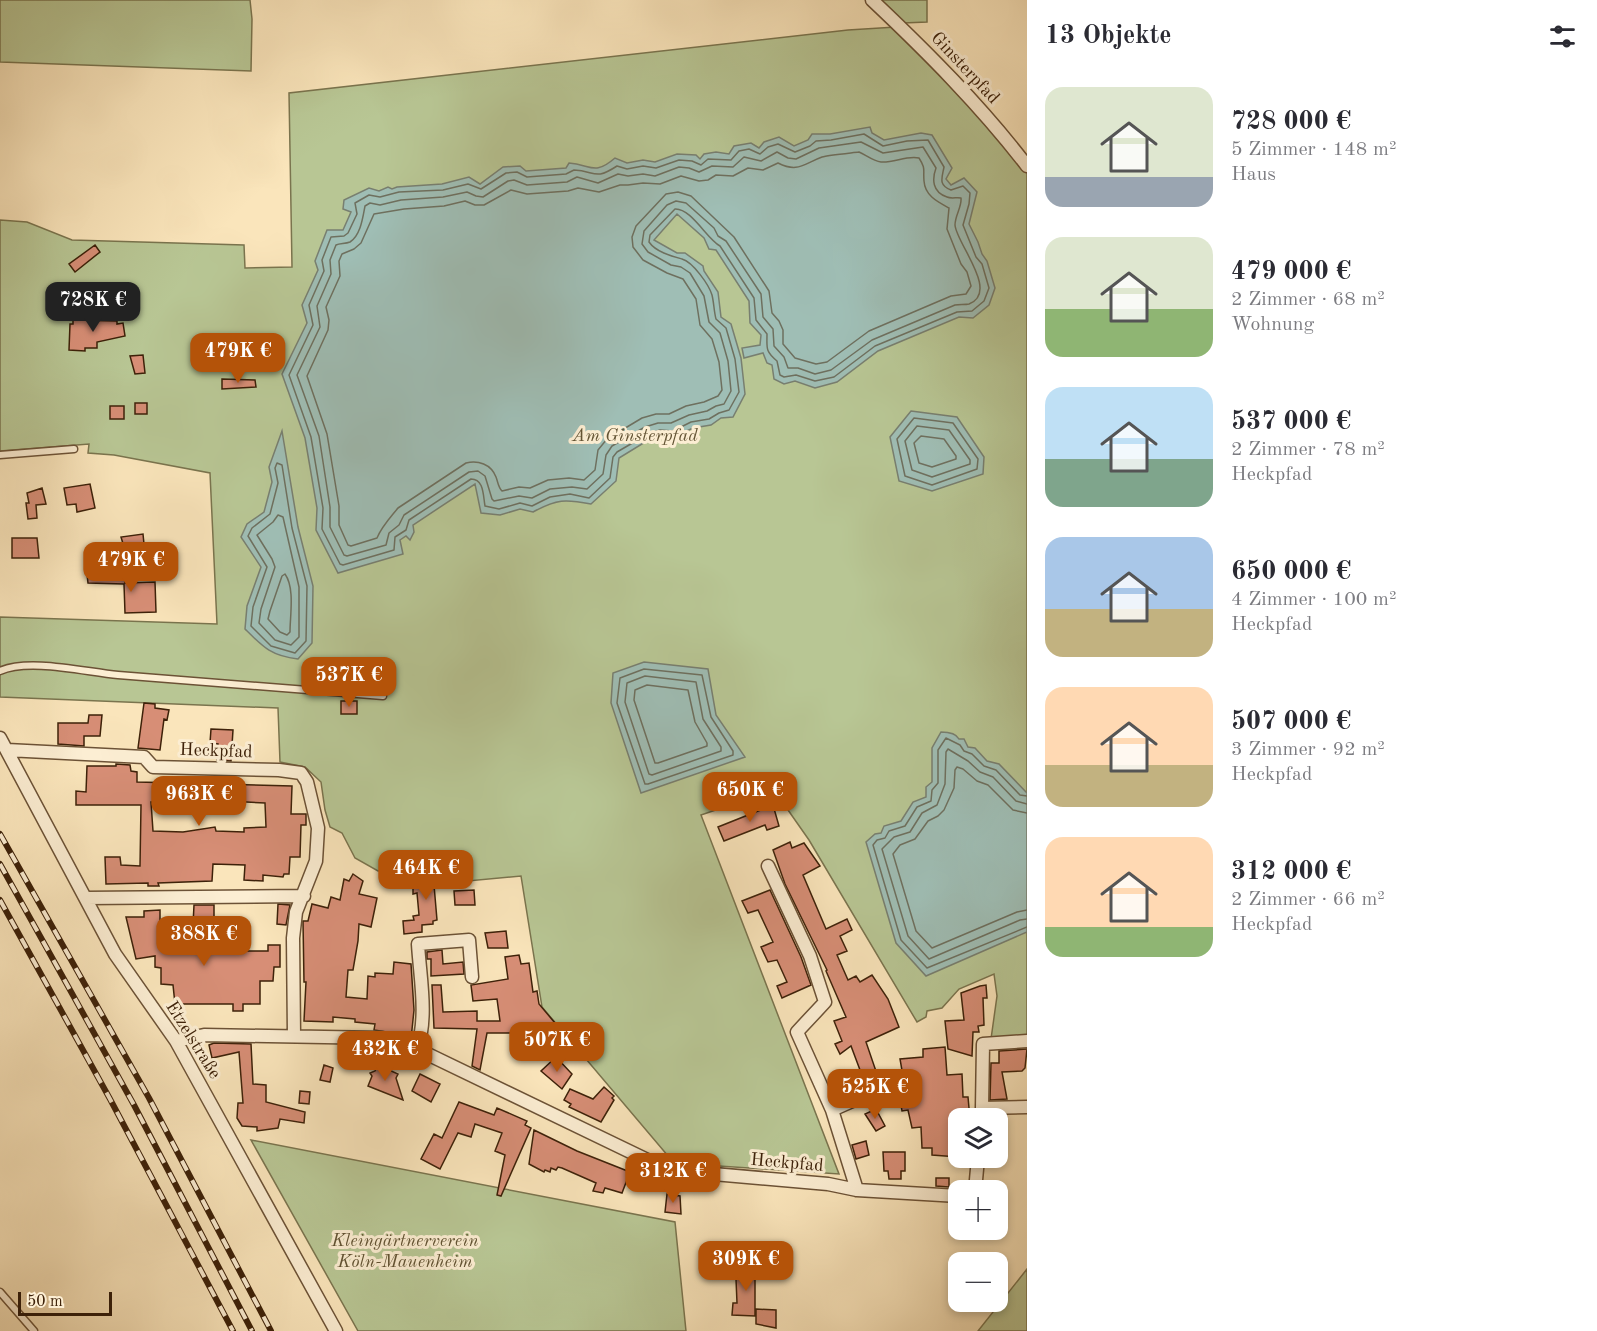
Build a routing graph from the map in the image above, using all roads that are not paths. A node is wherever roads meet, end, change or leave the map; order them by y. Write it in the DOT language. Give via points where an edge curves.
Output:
graph roads {
  1 [pos="872,0"];
  2 [pos="1027,166"];
  3 [pos="74,449"];
  4 [pos="0,455"];
  5 [pos="0,671"];
  6 [pos="383,696"];
  7 [pos="0,738"];
  8 [pos="7,750"];
  9 [pos="768,866"];
  10 [pos="304,896"];
  11 [pos="86,898"];
  12 [pos="471,977"];
  13 [pos="294,1036"];
  14 [pos="176,1041"];
  15 [pos="1027,1041"];
  16 [pos="417,1049"];
  17 [pos="884,1087"];
  18 [pos="1027,1107"];
  19 [pos="981,1108"];
  20 [pos="1008,1109"];
  21 [pos="832,1110"];
  22 [pos="857,1190"];
  23 [pos="948,1195"];
  24 [pos="0,1292"];
  25 [pos="34,1331"];
  26 [pos="336,1331"];
  1 -- 2 [label="street, Ginsterpfad" via="952,80"];
  3 -- 4 [label="lane"];
  5 -- 6 [label="lane" via="9,667 47,666"];
  7 -- 8 [label="street, Etzelstraße"];
  8 -- 10 [label="street, Heckpfad" via="144,757 153,767 301,773 307,782 318,828 316,861"];
  8 -- 11 [label="street, Etzelstraße"];
  9 -- 21 [label="street, Heckpfad" via="810,956 825,1002 797,1032"];
  10 -- 11 [label="street"];
  10 -- 13 [label="street, Heckpfad" via="296,912 293,939"];
  11 -- 14 [label="street, Etzelstraße" via="115,954"];
  12 -- 16 [label="street" via="469,940 418,944 423,1018"];
  13 -- 14 [label="street, Heckpfad" via="204,1035"];
  13 -- 16 [label="street, Heckpfad" via="381,1038"];
  14 -- 26 [label="street, Etzelstraße"];
  15 -- 19 [label="street" via="983,1044"];
  16 -- 22 [label="street, Heckpfad" via="668,1170"];
  17 -- 21 [label="street"];
  18 -- 20 [label="street"];
  21 -- 22 [label="street, Heckpfad"];
  22 -- 23 [label="street, Heckpfad"];
  24 -- 25 [label="lane"];
}
